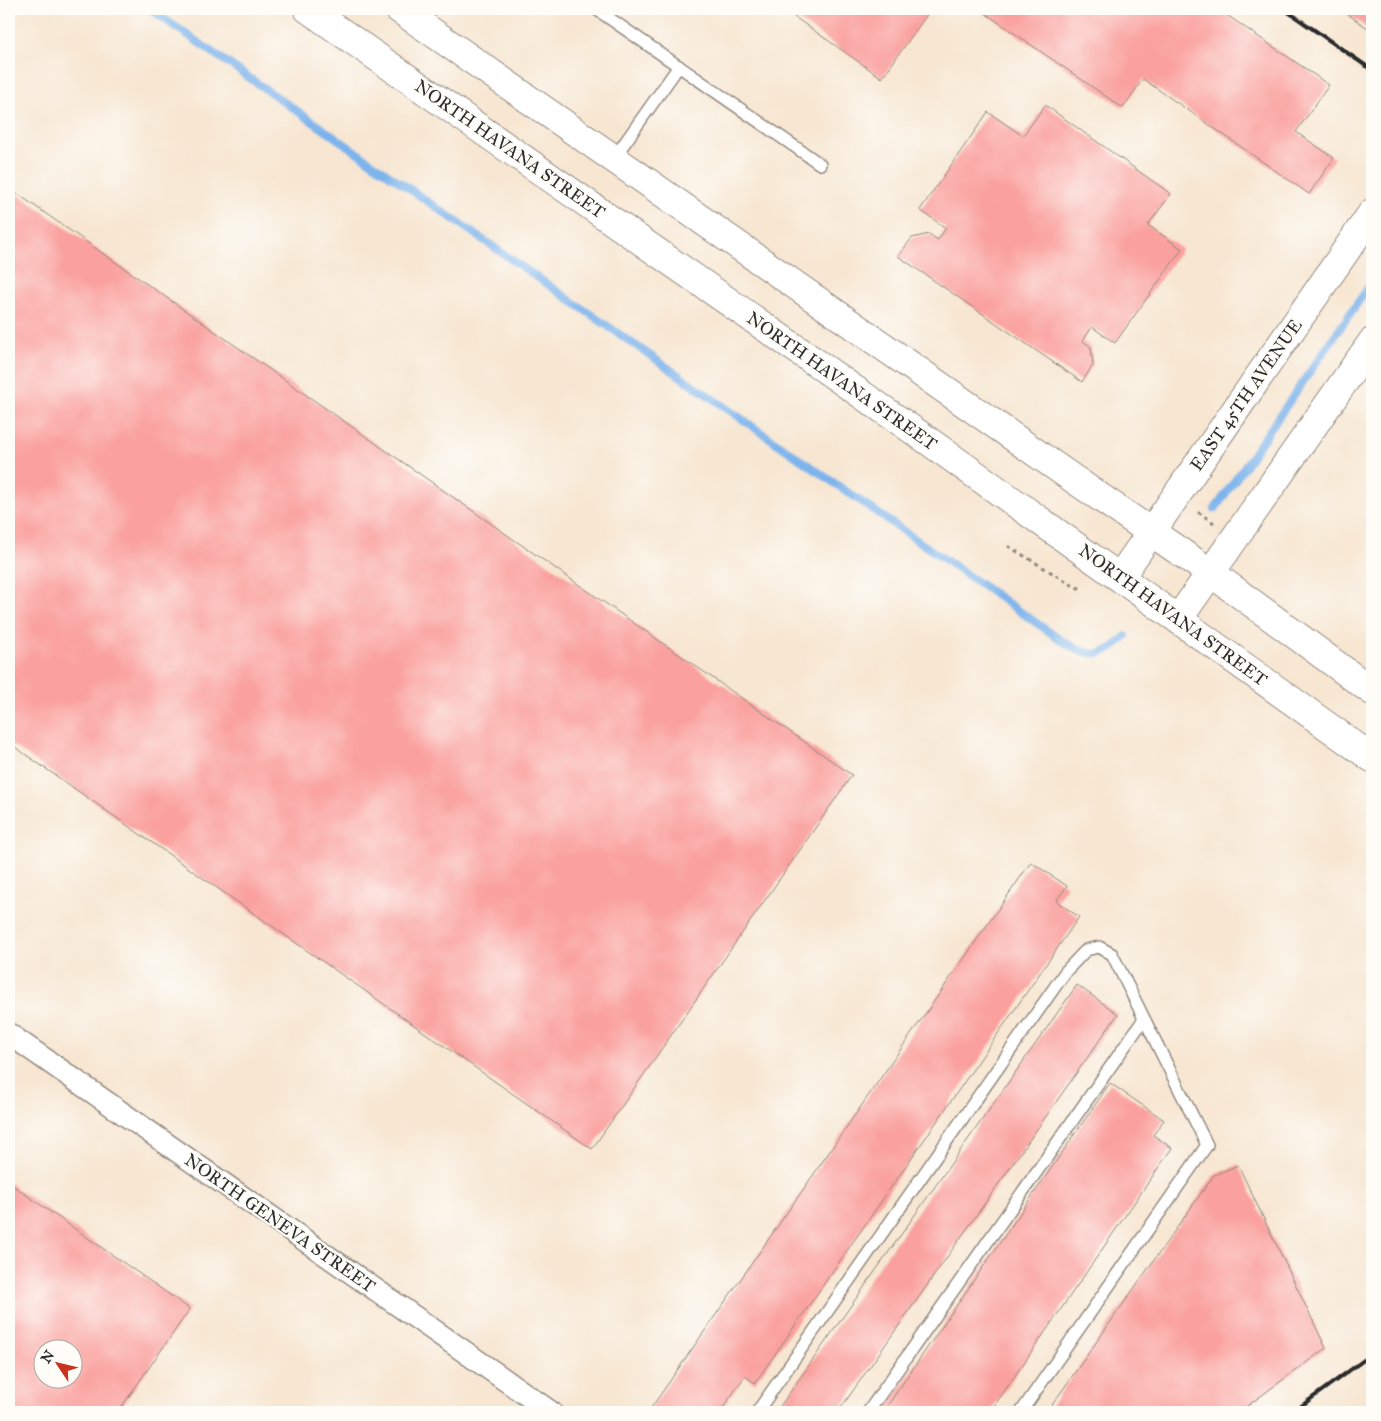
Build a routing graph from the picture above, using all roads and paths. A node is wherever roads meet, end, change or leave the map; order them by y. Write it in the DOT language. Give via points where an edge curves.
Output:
graph roads {
  1 [pos="308,9"];
  2 [pos="596,9"];
  3 [pos="406,11"];
  4 [pos="679,66"];
  5 [pos="614,158"];
  6 [pos="820,164"];
  7 [pos="1372,213"];
  8 [pos="1372,342"];
  9 [pos="1195,510"];
  10 [pos="1216,524"];
  11 [pos="1151,532"];
  12 [pos="1008,546"];
  13 [pos="1211,572"];
  14 [pos="1120,577"];
  15 [pos="1087,582"];
  16 [pos="1179,618"];
  17 [pos="1372,691"];
  18 [pos="1372,758"];
  19 [pos="1144,1019"];
  20 [pos="9,1034"];
  21 [pos="551,1412"];
  22 [pos="758,1412"];
  23 [pos="868,1412"];
  24 [pos="1021,1412"];
  1 -- 14 [label="main road, NORTH HAVANA STREET"];
  2 -- 4 [label="lane"];
  3 -- 5 [label="main road"];
  4 -- 5 [label="lane"];
  4 -- 6 [label="lane"];
  5 -- 11 [label="main road"];
  7 -- 11 [label="main road, EAST 45TH AVENUE"];
  8 -- 13 [label="main road"];
  9 -- 10 [label="path"];
  11 -- 13 [label="main road"];
  11 -- 14 [label="main road, EAST 45TH AVENUE"];
  12 -- 15 [label="path" via="1078,588"];
  13 -- 16 [label="main road"];
  13 -- 17 [label="main road"];
  14 -- 16 [label="main road, NORTH HAVANA STREET"];
  16 -- 18 [label="main road, NORTH HAVANA STREET"];
  19 -- 22 [label="lane" via="1112,954 1100,947 1086,950 1066,971"];
  19 -- 23 [label="lane"];
  19 -- 24 [label="lane" via="1207,1146"];
  20 -- 21 [label="street, NORTH GENEVA STREET"];
}
